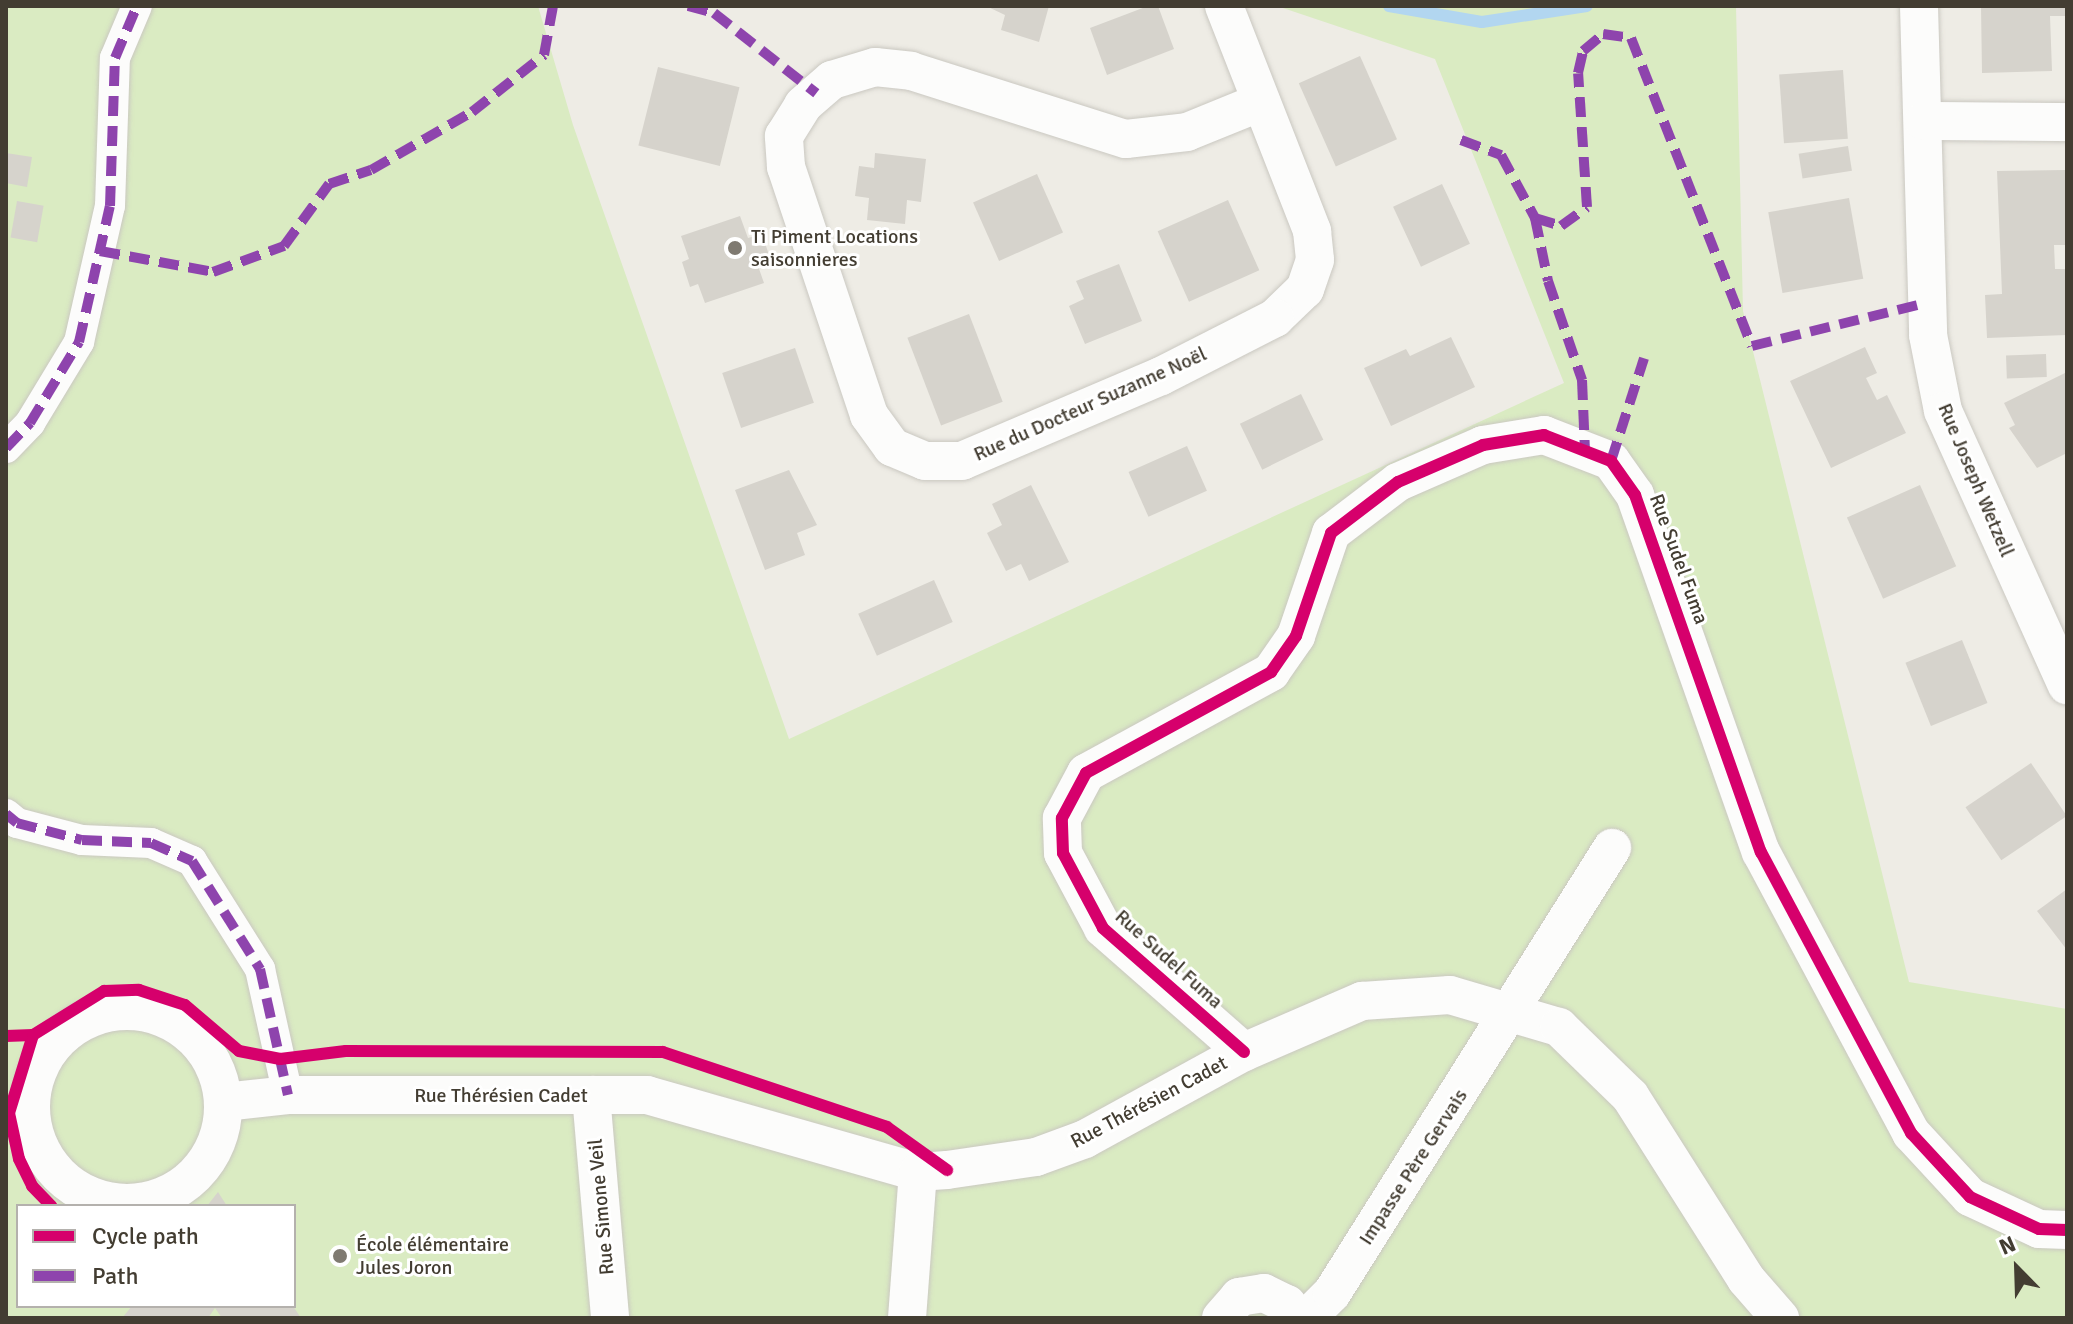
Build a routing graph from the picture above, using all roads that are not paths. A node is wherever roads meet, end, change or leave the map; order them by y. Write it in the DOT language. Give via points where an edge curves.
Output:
graph roads {
  1 [pos="137,6"];
  2 [pos="1224,6"];
  3 [pos="1919,6"];
  4 [pos="1261,102"];
  5 [pos="1924,121"];
  6 [pos="2067,122"];
  7 [pos="6,448"];
  8 [pos="2067,685"];
  9 [pos="6,814"];
  10 [pos="1612,848"];
  11 [pos="1514,1012"];
  12 [pos="1244,1052"];
  13 [pos="288,1095"];
  14 [pos="591,1095"];
  15 [pos="224,1102"];
  16 [pos="918,1172"];
  17 [pos="2067,1230"];
  18 [pos="610,1318"];
  19 [pos="907,1318"];
  20 [pos="1221,1318"];
  21 [pos="1297,1318"];
  22 [pos="1307,1318"];
  23 [pos="1780,1318"];
  1 -- 7 [label="street" via="115,58 110,206 79,342 30,423"];
  2 -- 4 [label="street, Rue du Docteur Suzanne Noël"];
  3 -- 5 [label="street, Rue Joseph Wetzell"];
  4 -- 4 [label="street, Rue du Docteur Suzanne Noël" via="1187,132 1126,139 911,71 875,67 832,80 803,105 784,136 786,167 869,415 892,447 925,461 962,461 1161,376 1275,318 1305,289 1315,260 1312,231"];
  5 -- 6 [label="street"];
  5 -- 8 [label="street, Rue Joseph Wetzell" via="1928,335 1943,411"];
  9 -- 13 [label="street" via="17,823 82,840 151,843 192,861 260,969"];
  10 -- 11 [label="street, Impasse Père Gervais"];
  11 -- 12 [label="street, Rue Thérésien Cadet" via="1450,995 1362,1001"];
  11 -- 22 [label="street, Impasse Père Gervais" via="1332,1293"];
  11 -- 23 [label="street, Rue Thérésien Cadet" via="1559,1027 1630,1096 1746,1279"];
  12 -- 16 [label="street, Rue Thérésien Cadet" via="1085,1139 1036,1157"];
  12 -- 17 [label="street, Rue Sudel Fuma" via="1103,928 1063,853 1062,818 1086,773 1271,672 1296,636 1331,533 1398,482 1483,445 1544,435 1611,461 1635,495 1761,852 1911,1133 1970,1197 2039,1229"];
  13 -- 14 [label="street, Rue Thérésien Cadet"];
  13 -- 15 [label="street, Rue Thérésien Cadet"];
  14 -- 16 [label="street, Rue Thérésien Cadet" via="647,1095"];
  14 -- 18 [label="street, Rue Simone Veil"];
  15 -- 15 [label="street" via="217,1069 199,1042 173,1022 142,1012 109,1012 79,1024 53,1045 36,1074 30,1106 35,1138 50,1167 75,1189 103,1201 133,1204 163,1197 188,1182 209,1159 221,1132"];
  16 -- 19 [label="street"];
  20 -- 21 [label="street" via="1239,1297 1251,1293 1277,1296"];
}
